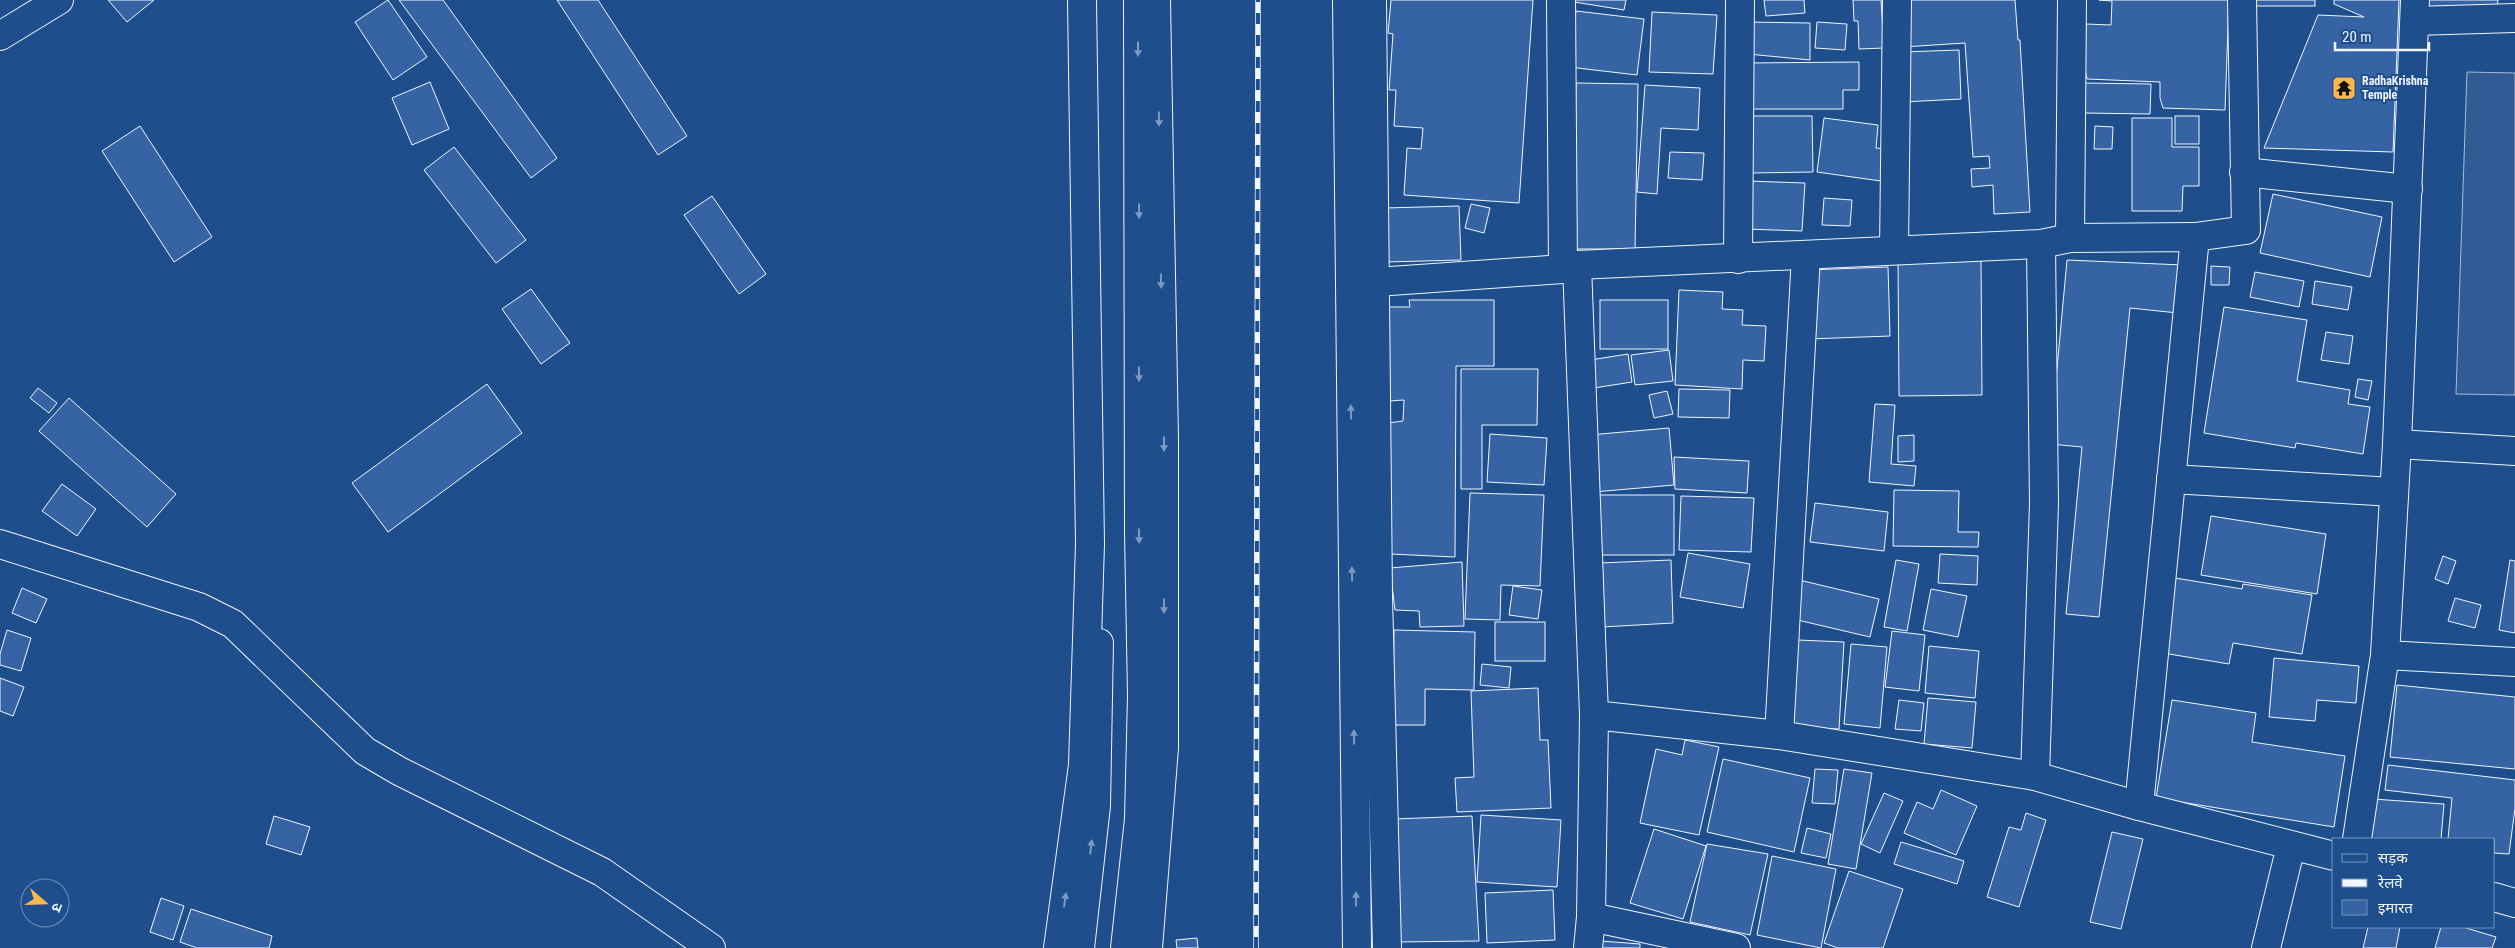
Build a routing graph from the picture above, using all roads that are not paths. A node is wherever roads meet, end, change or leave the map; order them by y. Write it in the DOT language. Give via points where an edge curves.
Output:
graph roads {
  1 [pos="59,0"];
  2 [pos="1082,0"];
  3 [pos="1095,0"];
  4 [pos="1138,0"];
  5 [pos="1156,0"];
  6 [pos="1347,0"];
  7 [pos="1372,0"];
  8 [pos="1561,0"];
  9 [pos="1740,0"];
  10 [pos="1897,0"];
  11 [pos="2072,0"];
  12 [pos="2242,0"];
  13 [pos="2415,11"];
  14 [pos="2515,18"];
  15 [pos="0,36"];
  16 [pos="2244,172"];
  17 [pos="2408,189"];
  18 [pos="2194,237"];
  19 [pos="2070,238"];
  20 [pos="2041,244"];
  21 [pos="1894,250"];
  22 [pos="1806,256"];
  23 [pos="1738,260"];
  24 [pos="1570,267"];
  25 [pos="1376,282"];
  26 [pos="2397,444"];
  27 [pos="2515,451"];
  28 [pos="2171,479"];
  29 [pos="2394,492"];
  30 [pos="0,544"];
  31 [pos="2384,655"];
  32 [pos="2515,662"];
  33 [pos="1594,715"];
  34 [pos="1778,735"];
  35 [pos="2035,776"];
  36 [pos="2139,806"];
  37 [pos="2357,838"];
  38 [pos="2291,846"];
  39 [pos="2332,856"];
  40 [pos="2495,897"];
  41 [pos="2515,903"];
  42 [pos="1591,916"];
  43 [pos="712,948"];
  44 [pos="1058,948"];
  45 [pos="1080,948"];
  46 [pos="1125,948"];
  47 [pos="1148,948"];
  48 [pos="1357,948"];
  49 [pos="1387,948"];
  50 [pos="1588,948"];
  51 [pos="1736,948"];
  52 [pos="2266,948"];
  1 -- 15 [label="street"];
  44 -- 2 [label="street, one-way" via="1083,765 1090,544"];
  45 -- 3 [label="street, one-way" via="1096,806 1100,682 1096,519"];
  4 -- 46 [label="street, one-way" via="1142,696 1139,819"];
  5 -- 47 [label="street, one-way" via="1164,438 1164,748"];
  48 -- 6 [label="street, one-way"];
  7 -- 25 [label="street"];
  8 -- 24 [label="street"];
  9 -- 23 [label="street"];
  10 -- 21 [label="street"];
  11 -- 19 [label="street"];
  12 -- 16 [label="street"];
  13 -- 14 [label="street"];
  13 -- 17 [label="street"];
  16 -- 17 [label="street"];
  16 -- 18 [label="street" via="2246,230"];
  17 -- 26 [label="street"];
  18 -- 19 [label="street"];
  18 -- 28 [label="street"];
  19 -- 20 [label="street"];
  20 -- 21 [label="street"];
  20 -- 35 [label="street" via="2044,504"];
  21 -- 22 [label="street"];
  22 -- 23 [label="street"];
  22 -- 34 [label="street"];
  23 -- 24 [label="street"];
  24 -- 25 [label="street"];
  24 -- 33 [label="street"];
  25 -- 49 [label="street" via="1378,596"];
  26 -- 27 [label="street"];
  26 -- 29 [label="street"];
  28 -- 29 [label="street"];
  28 -- 36 [label="street"];
  29 -- 31 [label="street"];
  30 -- 43 [label="street" via="199,607 232,624 365,752 602,872"];
  31 -- 32 [label="street"];
  31 -- 37 [label="street"];
  33 -- 34 [label="street"];
  33 -- 42 [label="street"];
  34 -- 35 [label="street"];
  35 -- 36 [label="street"];
  36 -- 38 [label="street"];
  38 -- 39 [label="street"];
  38 -- 52 [label="street"];
  40 -- 41 [label="street"];
  42 -- 50 [label="street"];
  42 -- 51 [label="street"];
}
